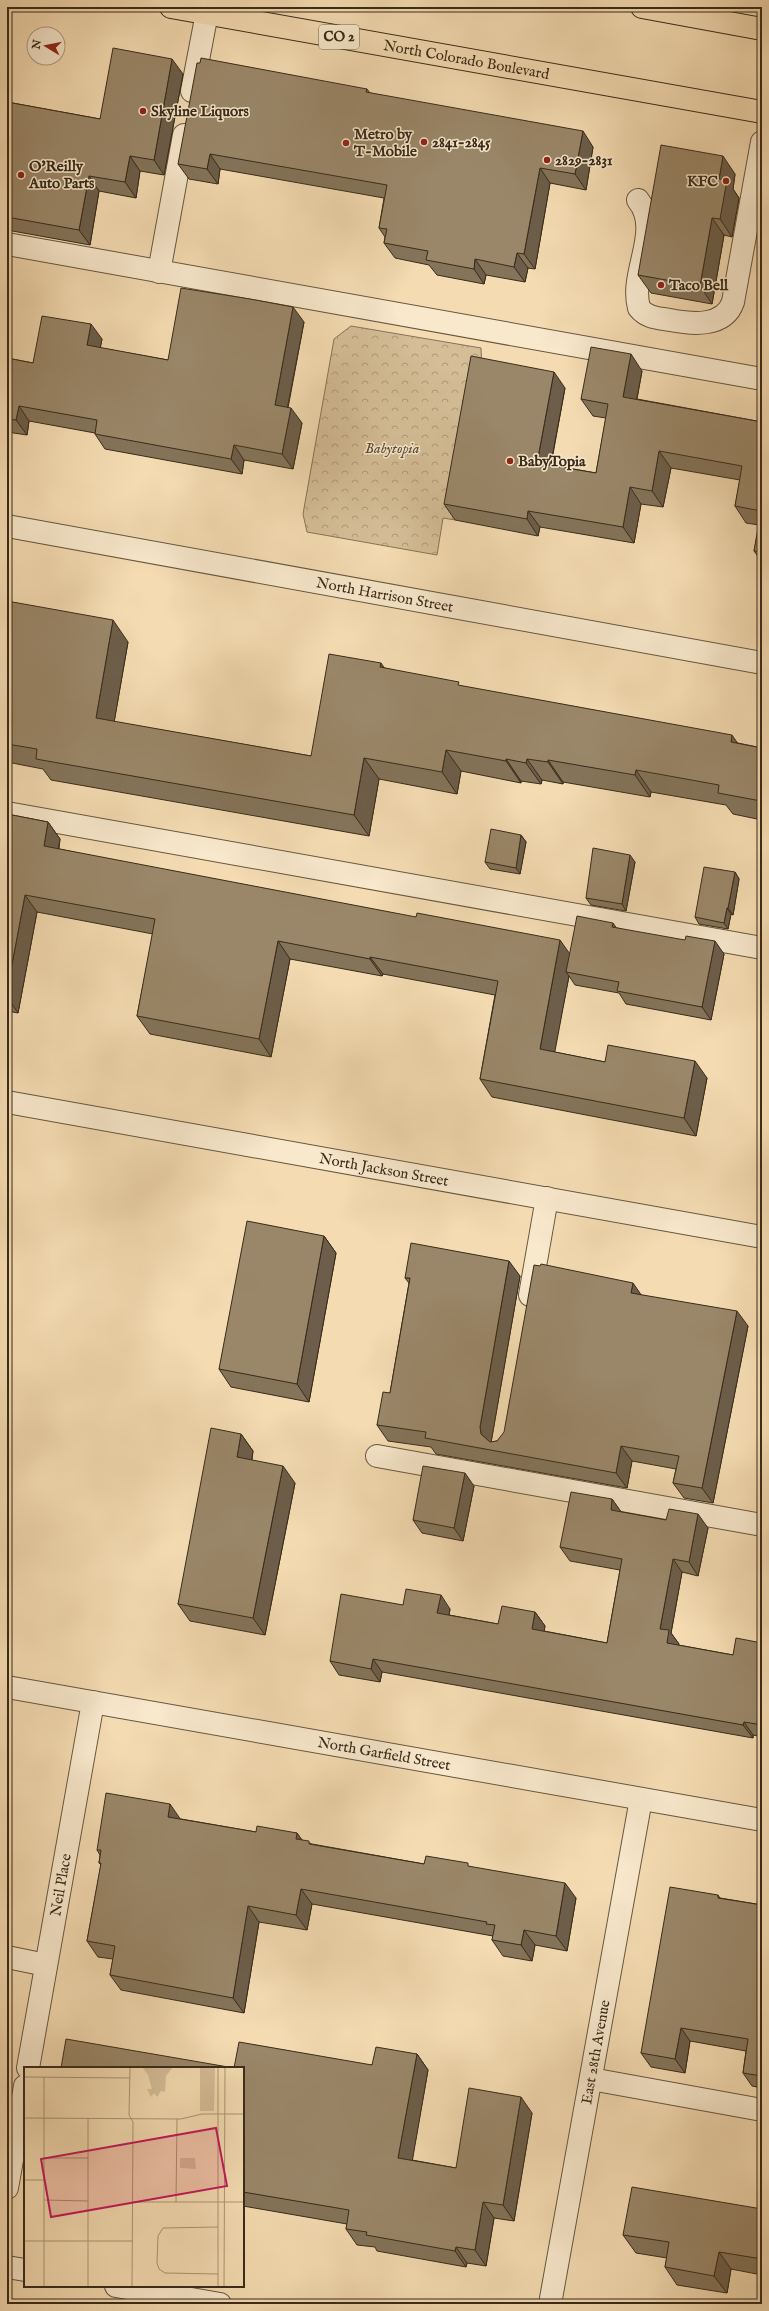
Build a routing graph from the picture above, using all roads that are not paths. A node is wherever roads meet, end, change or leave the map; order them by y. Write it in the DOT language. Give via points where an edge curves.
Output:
graph roads {
  1 [pos="171,7"];
  2 [pos="642,7"];
  3 [pos="207,14"];
  4 [pos="762,29"];
  5 [pos="762,112"];
  6 [pos="762,142"];
  7 [pos="638,200"];
  8 [pos="7,244"];
  9 [pos="158,272"];
  10 [pos="762,379"];
  11 [pos="7,526"];
  12 [pos="762,663"];
  13 [pos="7,813"];
  14 [pos="762,948"];
  15 [pos="7,1102"];
  16 [pos="547,1198"];
  17 [pos="762,1236"];
  18 [pos="526,1314"];
  19 [pos="377,1456"];
  20 [pos="762,1525"];
  21 [pos="7,1687"];
  22 [pos="93,1702"];
  23 [pos="641,1799"];
  24 [pos="762,1820"];
  25 [pos="7,1957"];
  26 [pos="46,1965"];
  27 [pos="28,2067"];
  28 [pos="591,2079"];
  29 [pos="24,2092"];
  30 [pos="762,2110"];
  31 [pos="7,2188"];
  32 [pos="7,2267"];
  33 [pos="24,2270"];
  34 [pos="122,2287"];
  35 [pos="220,2304"];
  36 [pos="550,2304"];
  1 -- 3 [label="main road, North Colorado Boulevard / CO 2"];
  2 -- 4 [label="main road"];
  3 -- 5 [label="main road, North Colorado Boulevard / CO 2"];
  3 -- 9 [label="street"];
  6 -- 7 [label="street" via="732,302 726,311 708,323 694,325 651,317 639,308 637,287 648,220 645,208"];
  8 -- 9 [label="street"];
  9 -- 10 [label="street"];
  11 -- 12 [label="street, North Harrison Street"];
  13 -- 14 [label="street"];
  15 -- 16 [label="street, North Jackson Street"];
  16 -- 17 [label="street, North Jackson Street"];
  16 -- 18 [label="street"];
  19 -- 20 [label="street"];
  21 -- 22 [label="street, North Garfield Street"];
  22 -- 23 [label="street, North Garfield Street"];
  22 -- 26 [label="street, Neil Place"];
  23 -- 24 [label="street, North Garfield Street"];
  23 -- 28 [label="street, East 28th Avenue"];
  25 -- 26 [label="street"];
  26 -- 27 [label="street, Neil Place"];
  28 -- 30 [label="street"];
  28 -- 36 [label="street, East 28th Avenue"];
  29 -- 31 [label="street"];
  32 -- 33 [label="street"];
  34 -- 35 [label="street"];
}
